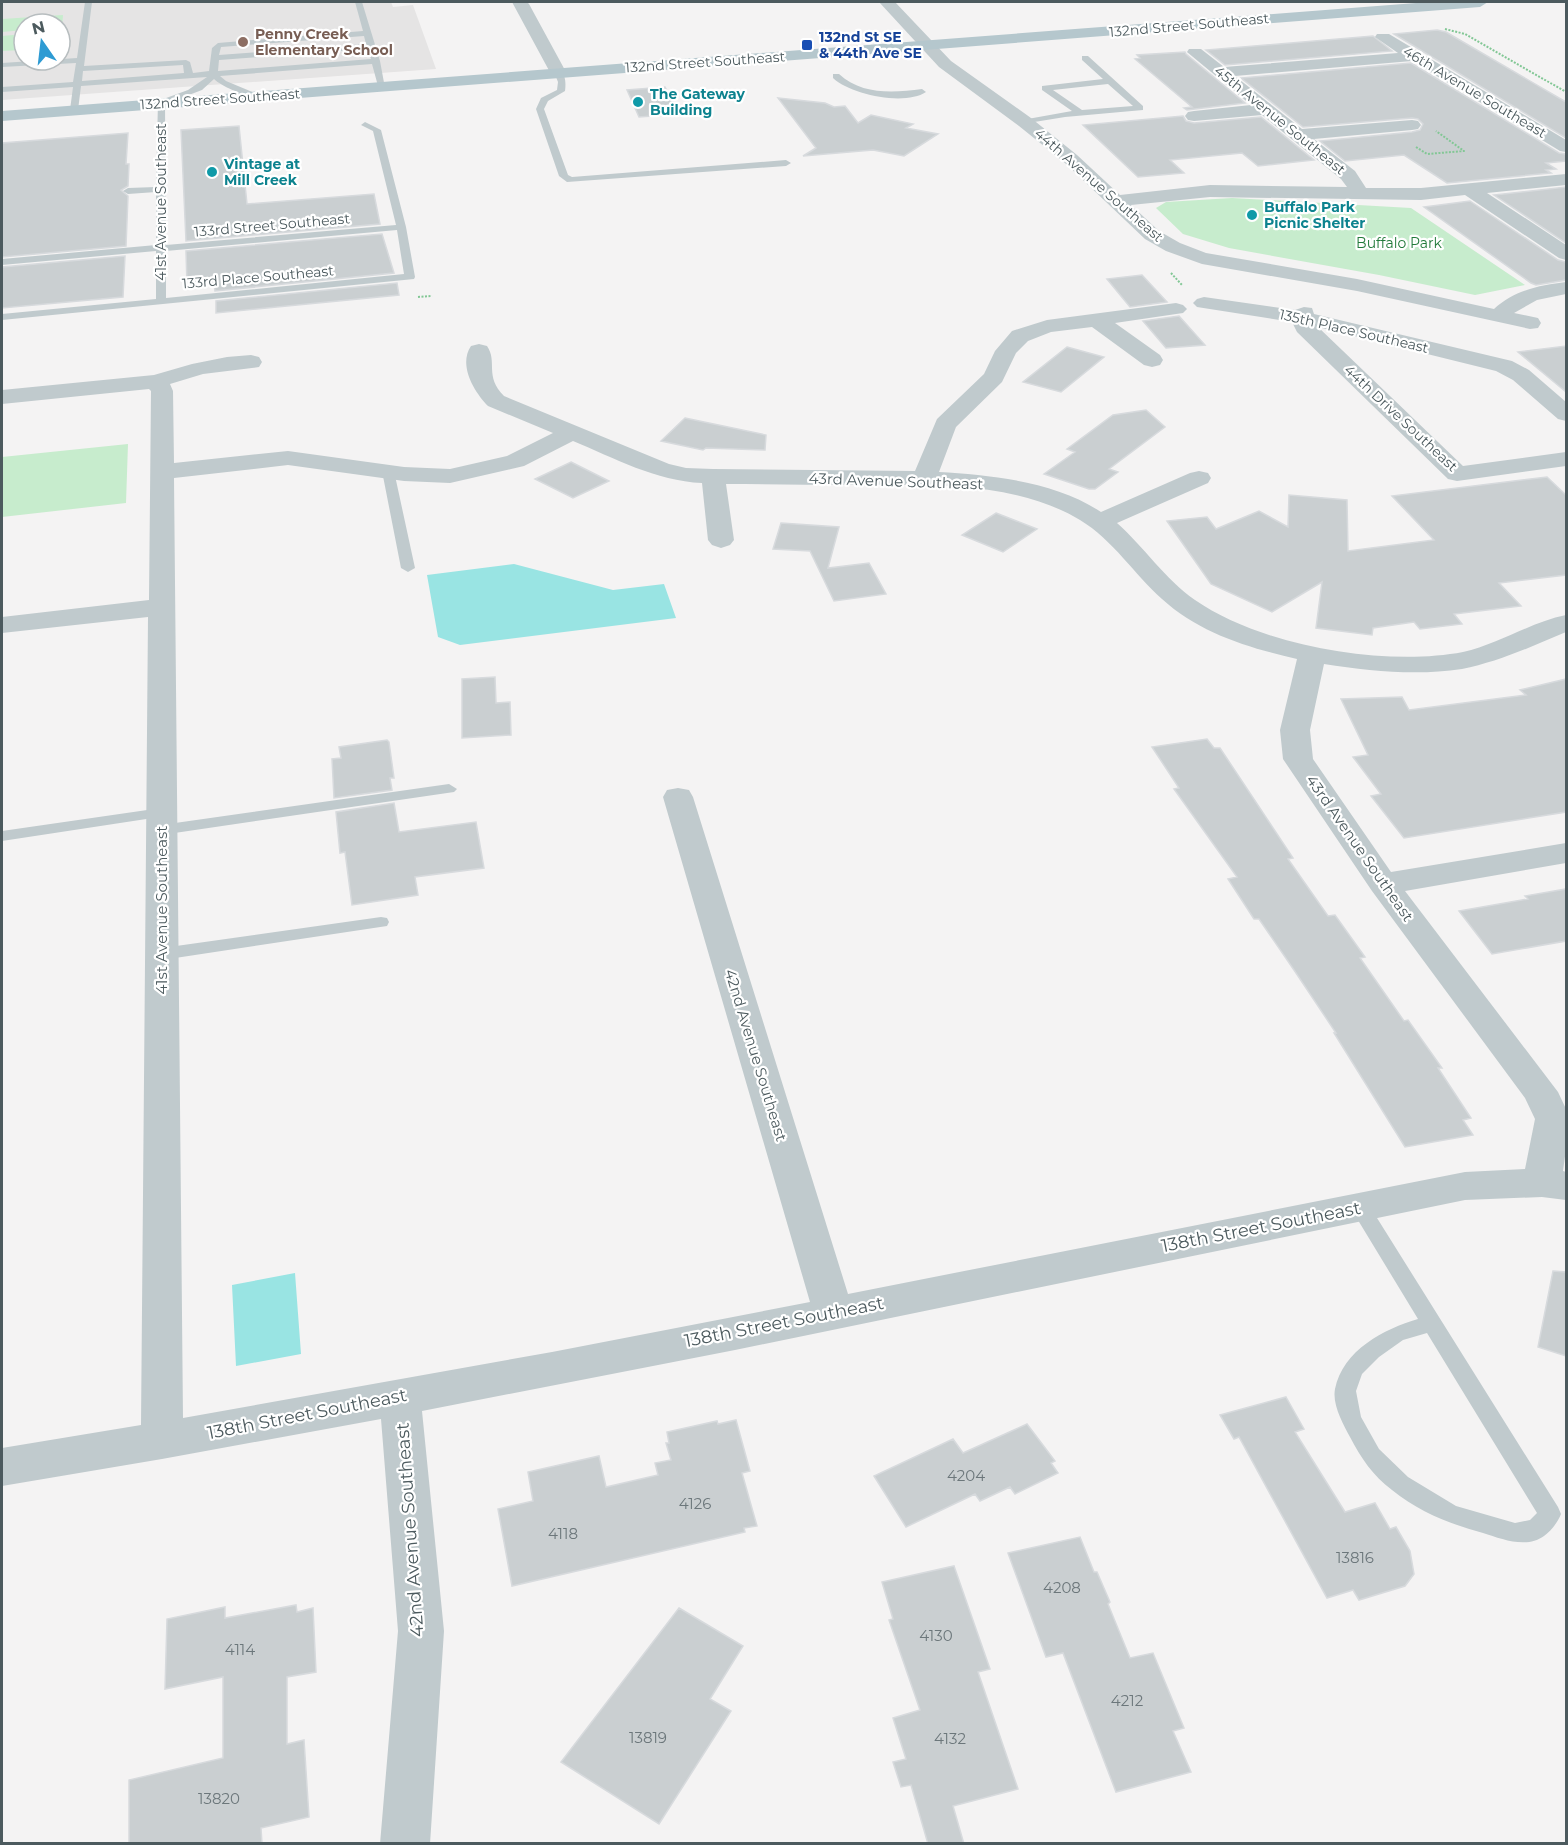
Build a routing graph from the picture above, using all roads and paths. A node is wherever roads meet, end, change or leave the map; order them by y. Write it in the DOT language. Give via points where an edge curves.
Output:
graph roads {
  1 [pos="88,2"];
  2 [pos="358,2"];
  3 [pos="519,2"];
  4 [pos="887,2"];
  5 [pos="1479,2"];
  6 [pos="1439,27"];
  7 [pos="368,33"];
  8 [pos="1383,37"];
  9 [pos="372,46"];
  10 [pos="930,46"];
  11 [pos="1195,51"];
  12 [pos="214,55"];
  13 [pos="1416,56"];
  14 [pos="1085,58"];
  15 [pos="376,61"];
  16 [pos="82,64"];
  17 [pos="2,65"];
  18 [pos="558,72"];
  19 [pos="1220,72"];
  20 [pos="213,73"];
  21 [pos="189,75"];
  22 [pos="836,76"];
  23 [pos="1110,81"];
  24 [pos="79,84"];
  25 [pos="382,86"];
  26 [pos="2,90"];
  27 [pos="922,92"];
  28 [pos="1566,92"];
  29 [pos="258,96"];
  30 [pos="161,103"];
  31 [pos="1267,109"];
  32 [pos="74,110"];
  33 [pos="1081,112"];
  34 [pos="2,116"];
  35 [pos="1194,116"];
  36 [pos="1025,122"];
  37 [pos="1412,124"];
  38 [pos="365,125"];
  39 [pos="1430,127"];
  40 [pos="1300,135"];
  41 [pos="1566,146"];
  42 [pos="1446,153"];
  43 [pos="786,163"];
  44 [pos="1566,179"];
  45 [pos="162,189"];
  46 [pos="1470,190"];
  47 [pos="128,191"];
  48 [pos="1360,193"];
  49 [pos="1116,201"];
  50 [pos="401,227"];
  51 [pos="162,248"];
  52 [pos="1566,254"];
  53 [pos="2,262"];
  54 [pos="1325,279"];
  55 [pos="1566,288"];
  56 [pos="161,301"];
  57 [pos="1204,303"];
  58 [pos="1176,309"];
  59 [pos="1499,316"];
  60 [pos="2,317"];
  61 [pos="1301,317"];
  62 [pos="1095,319"];
  63 [pos="1530,323"];
  64 [pos="479,351"];
  65 [pos="1152,360"];
  66 [pos="251,362"];
  67 [pos="157,381"];
  68 [pos="2,397"];
  69 [pos="1566,414"];
  70 [pos="571,433"];
  71 [pos="1566,459"];
  72 [pos="388,471"];
  73 [pos="162,472"];
  74 [pos="713,476"];
  75 [pos="1199,478"];
  76 [pos="924,479"];
  77 [pos="1101,521"];
  78 [pos="722,540"];
  79 [pos="408,568"];
  80 [pos="161,607"];
  81 [pos="1566,623"];
  82 [pos="2,625"];
  83 [pos="1312,655"];
  84 [pos="449,789"];
  85 [pos="678,797"];
  86 [pos="161,822"];
  87 [pos="2,836"];
  88 [pos="1566,853"];
  89 [pos="1383,884"];
  90 [pos="381,922"];
  91 [pos="162,954"];
  92 [pos="1554,1185"];
  93 [pos="1360,1207"];
  94 [pos="834,1313"];
  95 [pos="1431,1323"];
  96 [pos="400,1397"];
  97 [pos="162,1441"];
  98 [pos="2,1467"];
  99 [pos="405,1844"];
  1 -- 16 [label="lane"];
  2 -- 7 [label="lane"];
  3 -- 18 [label="street"];
  4 -- 10 [label="street, 44th Avenue Southeast"];
  5 -- 10 [label="main road, 132nd Street Southeast"];
  6 -- 28 [label="path" via="1465,34"];
  7 -- 9 [label="lane"];
  7 -- 12 [label="lane" via="228,43 218,45"];
  8 -- 13 [label="street, 46th Avenue Southeast"];
  9 -- 12 [label="lane"];
  9 -- 15 [label="lane"];
  10 -- 18 [label="main road, 132nd Street Southeast"];
  10 -- 36 [label="street, 44th Avenue Southeast" via="969,84"];
  11 -- 19 [label="street, 45th Avenue Southeast"];
  12 -- 20 [label="lane"];
  13 -- 19 [label="street"];
  13 -- 41 [label="street, 46th Avenue Southeast"];
  14 -- 23 [label="lane"];
  15 -- 20 [label="lane"];
  15 -- 25 [label="lane"];
  16 -- 17 [label="lane"];
  16 -- 21 [label="lane" via="186,62"];
  16 -- 24 [label="lane"];
  18 -- 25 [label="main road, 132nd Street Southeast"];
  18 -- 43 [label="lane" via="561,91 544,100 540,109 564,176 570,180"];
  19 -- 31 [label="street, 45th Avenue Southeast"];
  20 -- 21 [label="lane"];
  20 -- 29 [label="lane" via="223,83"];
  20 -- 30 [label="lane" via="210,81 197,89"];
  21 -- 24 [label="lane"];
  22 -- 27 [label="lane" via="843,85 887,94"];
  23 -- 33 [label="lane" via="1140,108"];
  23 -- 33 [label="lane" via="1046,88"];
  24 -- 26 [label="lane"];
  24 -- 32 [label="lane"];
  25 -- 29 [label="main road, 132nd Street Southeast"];
  29 -- 30 [label="main road, 132nd Street Southeast"];
  30 -- 32 [label="main road, 132nd Street Southeast"];
  30 -- 45 [label="lane, 41st Avenue Southeast"];
  31 -- 35 [label="street"];
  31 -- 40 [label="street, 45th Avenue Southeast"];
  32 -- 34 [label="main road, 132nd Street Southeast"];
  33 -- 36 [label="lane"];
  36 -- 49 [label="street, 44th Avenue Southeast"];
  37 -- 40 [label="street"];
  38 -- 50 [label="lane" via="376,130"];
  39 -- 42 [label="path" via="1464,151"];
  40 -- 48 [label="street, 45th Avenue Southeast" via="1348,175"];
  44 -- 46 [label="street"];
  45 -- 47 [label="lane"];
  45 -- 51 [label="lane, 41st Avenue Southeast"];
  46 -- 48 [label="street"];
  46 -- 52 [label="street"];
  48 -- 49 [label="street" via="1210,191"];
  49 -- 54 [label="street, 44th Avenue Southeast" via="1152,235 1202,258"];
  50 -- 51 [label="lane, 133rd Street Southeast"];
  50 -- 56 [label="lane, 133rd Place Southeast" via="410,277"];
  51 -- 53 [label="lane, 133rd Street Southeast"];
  51 -- 56 [label="lane, 41st Avenue Southeast"];
  54 -- 59 [label="street, 44th Avenue Southeast"];
  54 -- 61 [label="street"];
  55 -- 59 [label="street" via="1542,291 1512,303"];
  56 -- 60 [label="lane, 133rd Place Southeast"];
  57 -- 61 [label="street, 135th Place Southeast"];
  58 -- 62 [label="street"];
  59 -- 63 [label="street, 44th Avenue Southeast"];
  61 -- 69 [label="street, 135th Place Southeast" via="1504,366 1521,375"];
  61 -- 71 [label="street, 44th Drive Southeast" via="1305,327 1457,474"];
  62 -- 65 [label="street"];
  62 -- 76 [label="street" via="1047,326 1020,336 1006,351 994,377 945,424"];
  64 -- 70 [label="street, 43rd Avenue Southeast" via="484,390 496,401"];
  66 -- 67 [label="street" via="218,364"];
  67 -- 68 [label="street"];
  67 -- 73 [label="street, 41st Avenue Southeast" via="162,391"];
  70 -- 72 [label="street" via="515,461 471,473 450,476"];
  70 -- 74 [label="street, 43rd Avenue Southeast" via="661,469"];
  72 -- 73 [label="street" via="288,458"];
  72 -- 79 [label="lane"];
  73 -- 80 [label="street, 41st Avenue Southeast"];
  74 -- 76 [label="street, 43rd Avenue Southeast"];
  74 -- 78 [label="street"];
  75 -- 77 [label="street"];
  76 -- 77 [label="street, 43rd Avenue Southeast" via="995,485 1072,506"];
  77 -- 83 [label="street, 43rd Avenue Southeast" via="1134,552 1166,591 1191,610 1257,639"];
  80 -- 82 [label="street"];
  80 -- 86 [label="street, 41st Avenue Southeast"];
  81 -- 83 [label="street" via="1464,660 1432,664 1360,662"];
  83 -- 89 [label="street, 43rd Avenue Southeast" via="1295,730 1298,759"];
  84 -- 86 [label="lane"];
  85 -- 94 [label="street, 42nd Avenue Southeast"];
  86 -- 87 [label="lane"];
  86 -- 91 [label="street, 41st Avenue Southeast"];
  88 -- 89 [label="street"];
  89 -- 92 [label="street, 43rd Avenue Southeast" via="1540,1092 1553,1119"];
  90 -- 91 [label="lane"];
  91 -- 97 [label="street, 41st Avenue Southeast"];
  92 -- 93 [label="street, 138th Street Southeast" via="1465,1186"];
  93 -- 94 [label="street, 138th Street Southeast"];
  93 -- 95 [label="lane"];
  94 -- 96 [label="street, 138th Street Southeast"];
  95 -- 95 [label="lane" via="1550,1514 1536,1529 1515,1533 1450,1514 1400,1484 1371,1456 1351,1418 1345,1391 1354,1369 1396,1334"];
  96 -- 97 [label="street, 138th Street Southeast"];
  96 -- 99 [label="street, 42nd Avenue Southeast" via="421,1631"];
  97 -- 98 [label="street, 138th Street Southeast"];
}
